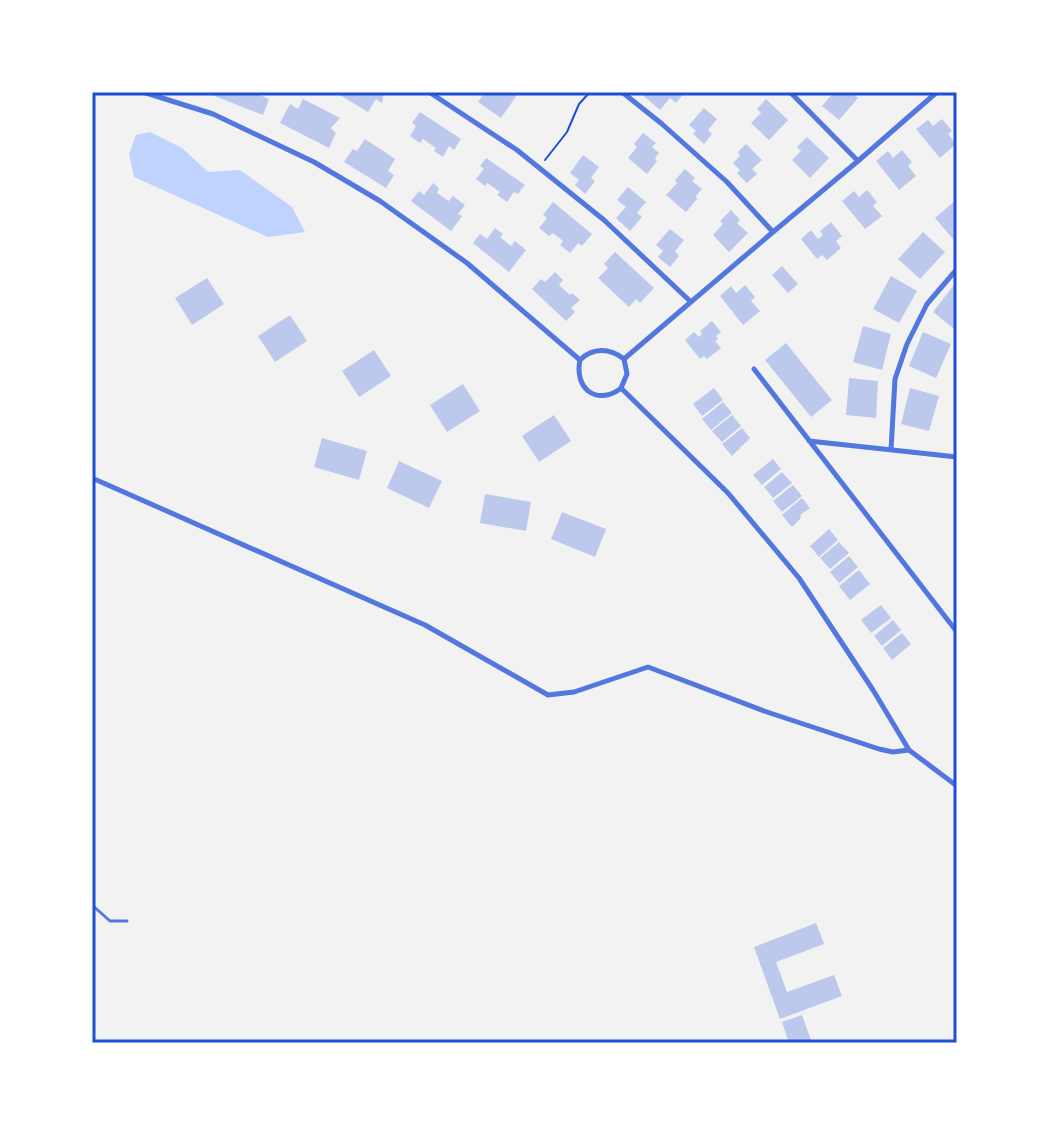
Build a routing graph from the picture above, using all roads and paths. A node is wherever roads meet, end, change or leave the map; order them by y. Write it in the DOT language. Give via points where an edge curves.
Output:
graph roads {
  1 [pos="143,92"];
  2 [pos="429,92"];
  3 [pos="590,92"];
  4 [pos="622,92"];
  5 [pos="790,92"];
  6 [pos="937,92"];
  7 [pos="858,161"];
  8 [pos="539,168"];
  9 [pos="773,232"];
  10 [pos="957,269"];
  11 [pos="691,302"];
  12 [pos="624,359"];
  13 [pos="580,360"];
  14 [pos="754,369"];
  15 [pos="621,388"];
  16 [pos="809,441"];
  17 [pos="891,450"];
  18 [pos="957,457"];
  19 [pos="92,478"];
  20 [pos="957,632"];
  21 [pos="909,750"];
  22 [pos="957,786"];
  23 [pos="92,905"];
  24 [pos="127,921"];
  1 -- 13 [label="street" via="213,114 314,162 380,201 467,263"];
  2 -- 8 [label="street"];
  3 -- 8 [label="path"];
  4 -- 9 [label="street" via="727,182"];
  5 -- 7 [label="street"];
  6 -- 7 [label="street"];
  7 -- 9 [label="street"];
  8 -- 11 [label="street"];
  9 -- 11 [label="street"];
  10 -- 17 [label="street" via="927,304 907,344 895,379"];
  11 -- 12 [label="street"];
  12 -- 13 [label="street" via="601,350"];
  12 -- 15 [label="street" via="627,374"];
  13 -- 15 [label="street" via="581,385 589,392 607,395"];
  14 -- 16 [label="street"];
  15 -- 21 [label="street" via="728,493 799,578"];
  16 -- 17 [label="street"];
  16 -- 20 [label="street"];
  17 -- 18 [label="street"];
  19 -- 21 [label="street" via="425,625 548,695 574,692 648,667 879,749"];
  21 -- 22 [label="street"];
  23 -- 24 [label="lane" via="110,921"];
}
